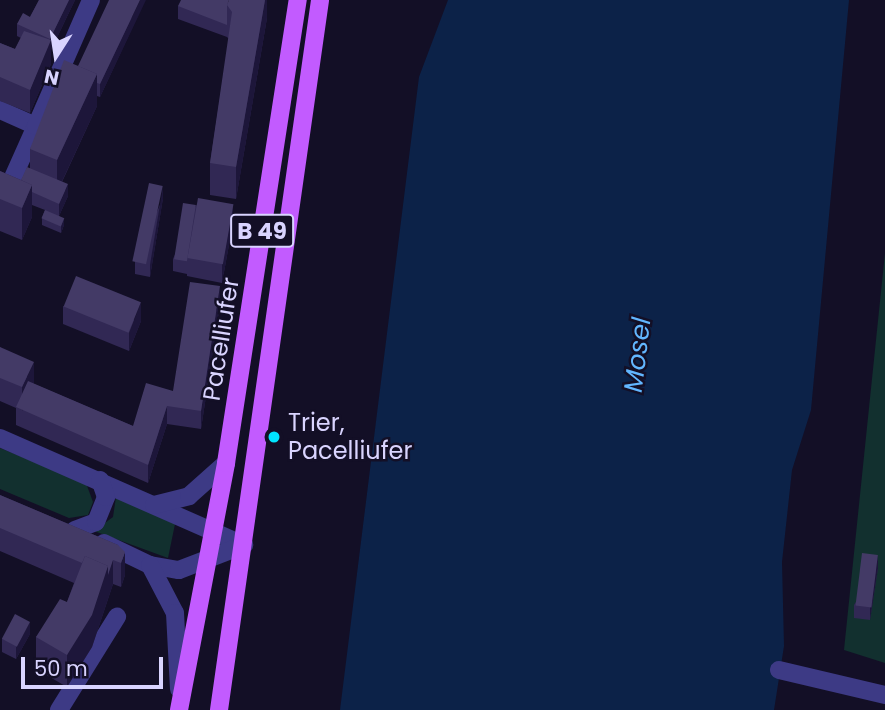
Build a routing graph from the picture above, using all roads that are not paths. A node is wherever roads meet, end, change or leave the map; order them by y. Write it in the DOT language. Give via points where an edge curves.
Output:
graph roads {
  1 [pos="91,0"];
  2 [pos="298,0"];
  3 [pos="320,0"];
  4 [pos="0,110"];
  5 [pos="36,125"];
  6 [pos="0,191"];
  7 [pos="0,439"];
  8 [pos="226,463"];
  9 [pos="100,480"];
  10 [pos="154,505"];
  11 [pos="50,520"];
  12 [pos="75,530"];
  13 [pos="214,530"];
  14 [pos="244,545"];
  15 [pos="208,561"];
  16 [pos="150,565"];
  17 [pos="117,617"];
  18 [pos="779,670"];
  19 [pos="885,695"];
  20 [pos="59,710"];
  21 [pos="179,710"];
  22 [pos="219,710"];
  1 -- 5 [label="street"];
  2 -- 8 [label="main road, Pacelliufer / B 49"];
  3 -- 14 [label="main road, Pacelliufer / B 49"];
  4 -- 5 [label="street"];
  5 -- 6 [label="street" via="6,193"];
  7 -- 9 [label="street"];
  8 -- 10 [label="street" via="189,496"];
  8 -- 13 [label="main road, Pacelliufer / B 49"];
  9 -- 10 [label="street"];
  9 -- 12 [label="street" via="106,497 96,522"];
  10 -- 13 [label="street"];
  11 -- 12 [label="street"];
  12 -- 16 [label="street"];
  13 -- 14 [label="street"];
  13 -- 15 [label="main road, Pacelliufer / B 49"];
  14 -- 15 [label="street"];
  14 -- 22 [label="main road, B 49"];
  15 -- 16 [label="street" via="179,570"];
  15 -- 21 [label="main road, B 49"];
  16 -- 21 [label="street" via="174,613"];
  17 -- 20 [label="street"];
  18 -- 19 [label="street"];
}
